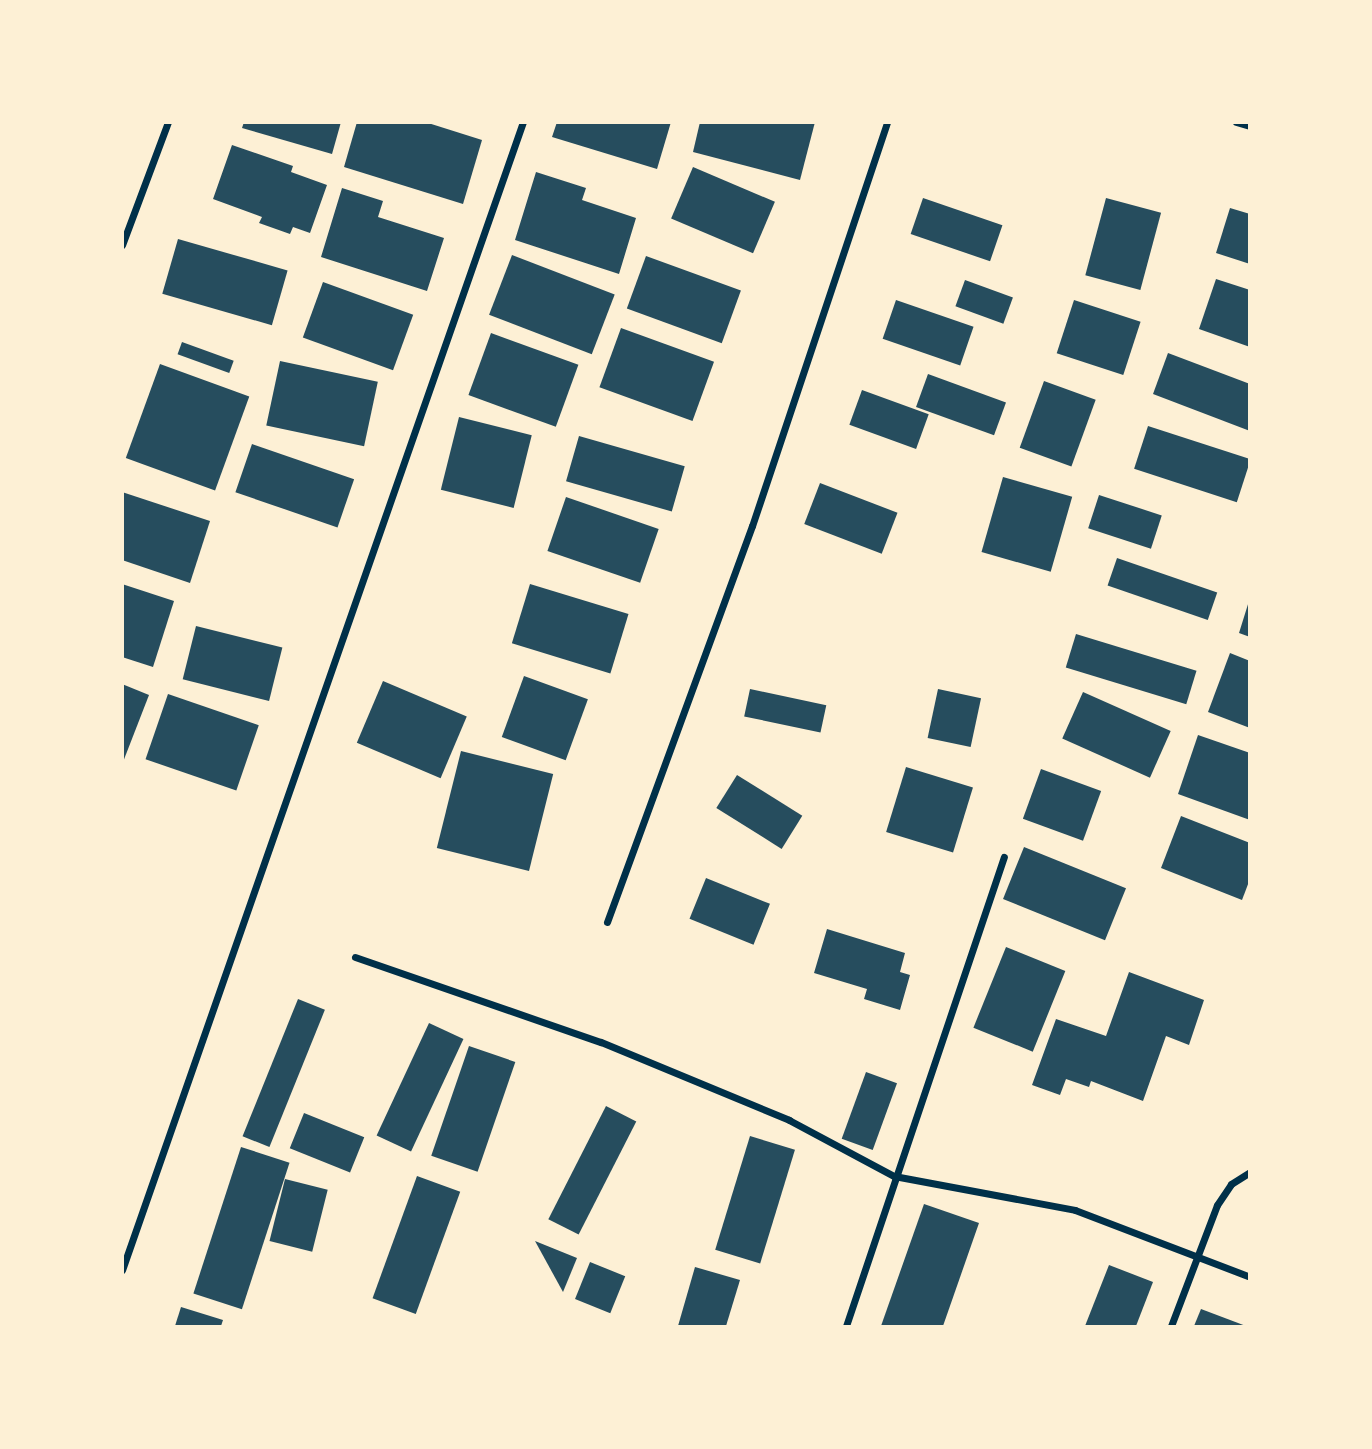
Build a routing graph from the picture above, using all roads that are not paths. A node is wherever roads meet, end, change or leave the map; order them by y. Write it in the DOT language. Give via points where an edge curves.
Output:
graph roads {
  1 [pos="167,122"];
  2 [pos="523,122"];
  3 [pos="887,122"];
  4 [pos="1236,122"];
  5 [pos="1250,126"];
  6 [pos="122,245"];
  7 [pos="1004,857"];
  8 [pos="607,922"];
  9 [pos="355,957"];
  10 [pos="1250,1172"];
  11 [pos="894,1175"];
  12 [pos="1194,1259"];
  13 [pos="122,1269"];
  14 [pos="1250,1277"];
  15 [pos="846,1326"];
  16 [pos="1171,1326"];
  1 -- 6 [label="street"];
  2 -- 13 [label="street"];
  3 -- 8 [label="street" via="752,526"];
  4 -- 5 [label="street"];
  7 -- 11 [label="street"];
  9 -- 11 [label="street" via="601,1042 789,1121"];
  10 -- 12 [label="street" via="1230,1184"];
  11 -- 12 [label="street" via="1075,1210"];
  11 -- 15 [label="street"];
  12 -- 14 [label="street"];
  12 -- 16 [label="street"];
}
